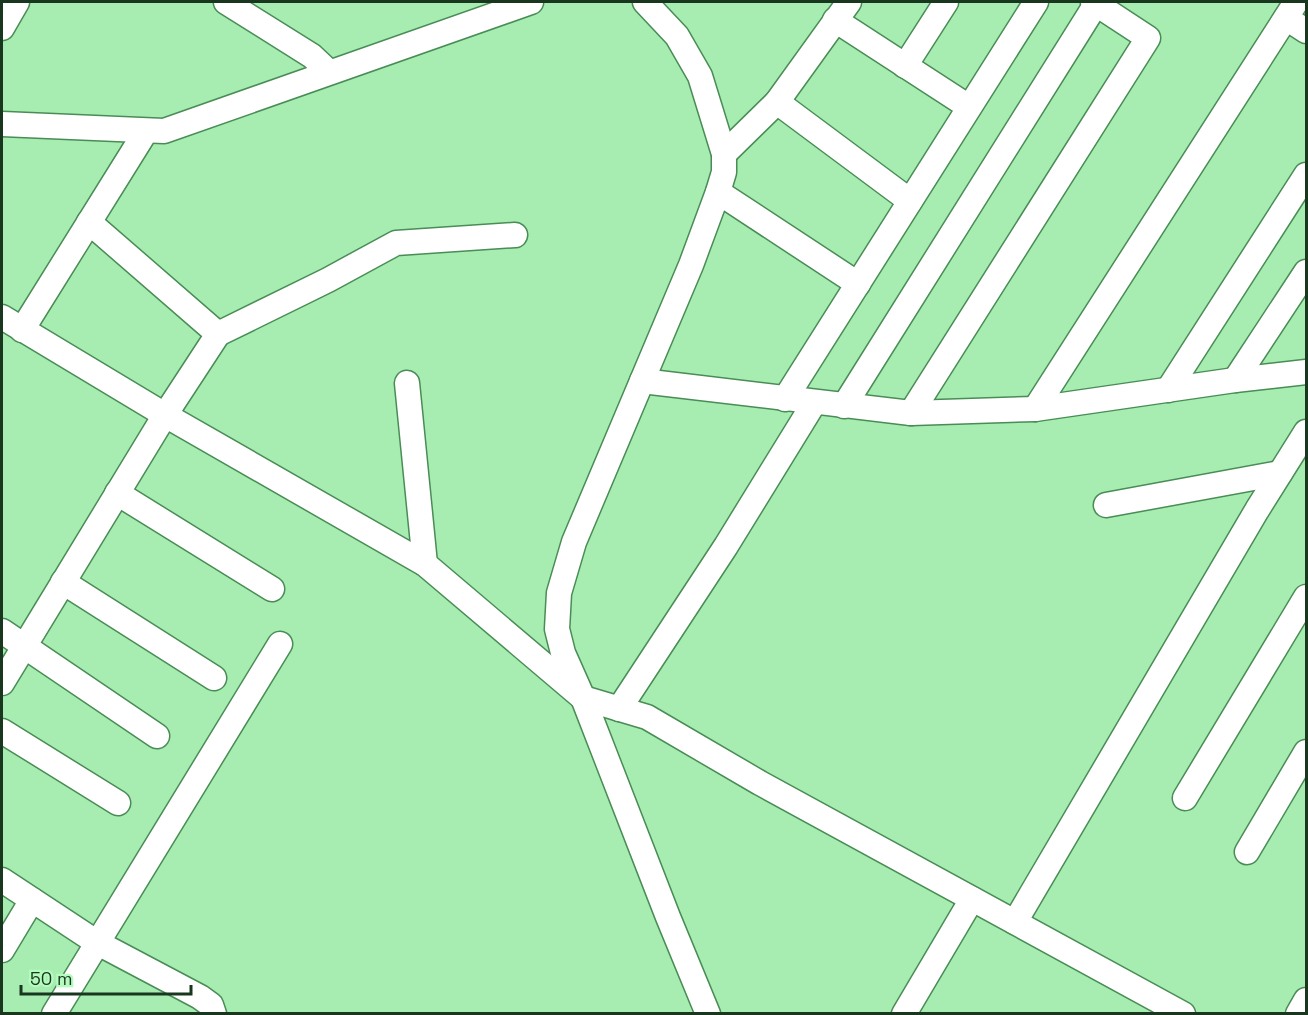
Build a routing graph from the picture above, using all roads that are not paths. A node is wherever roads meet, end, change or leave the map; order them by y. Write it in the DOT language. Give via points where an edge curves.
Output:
graph roads {
  1 [pos="17,2"];
  2 [pos="226,2"];
  3 [pos="531,2"];
  4 [pos="645,2"];
  5 [pos="946,2"];
  6 [pos="1036,2"];
  7 [pos="1094,3"];
  8 [pos="1291,10"];
  9 [pos="842,11"];
  10 [pos="2,28"];
  11 [pos="1306,31"];
  12 [pos="905,66"];
  13 [pos="329,72"];
  14 [pos="777,102"];
  15 [pos="969,107"];
  16 [pos="3,127"];
  17 [pos="146,131"];
  18 [pos="724,154"];
  19 [pos="1306,175"];
  20 [pos="718,192"];
  21 [pos="910,201"];
  22 [pos="89,222"];
  23 [pos="515,235"];
  24 [pos="1306,272"];
  25 [pos="858,284"];
  26 [pos="12,323"];
  27 [pos="218,334"];
  28 [pos="1306,372"];
  29 [pos="1235,380"];
  30 [pos="642,381"];
  31 [pos="407,383"];
  32 [pos="1168,390"];
  33 [pos="785,399"];
  34 [pos="814,403"];
  35 [pos="844,406"];
  36 [pos="1035,409"];
  37 [pos="911,413"];
  38 [pos="165,415"];
  39 [pos="1306,432"];
  40 [pos="1280,473"];
  41 [pos="117,494"];
  42 [pos="1106,505"];
  43 [pos="425,564"];
  44 [pos="63,582"];
  45 [pos="272,589"];
  46 [pos="1306,597"];
  47 [pos="2,631"];
  48 [pos="280,644"];
  49 [pos="24,645"];
  50 [pos="214,678"];
  51 [pos="2,683"];
  52 [pos="583,698"];
  53 [pos="619,709"];
  54 [pos="2,731"];
  55 [pos="158,736"];
  56 [pos="1306,752"];
  57 [pos="1185,798"];
  58 [pos="118,803"];
  59 [pos="1247,852"];
  60 [pos="2,880"];
  61 [pos="972,898"];
  62 [pos="32,900"];
  63 [pos="1015,922"];
  64 [pos="96,942"];
  65 [pos="2,950"];
  66 [pos="1306,1000"];
  67 [pos="54,1014"];
  68 [pos="214,1014"];
  69 [pos="708,1014"];
  70 [pos="904,1014"];
  71 [pos="1183,1014"];
  72 [pos="1298,1014"];
  1 -- 10 [label="street"];
  2 -- 13 [label="street" via="312,56"];
  3 -- 13 [label="street"];
  4 -- 18 [label="street" via="677,36 700,76"];
  5 -- 12 [label="street"];
  6 -- 15 [label="street"];
  7 -- 35 [label="street"];
  7 -- 37 [label="street" via="1148,38"];
  8 -- 11 [label="street"];
  8 -- 36 [label="street"];
  9 -- 12 [label="street"];
  9 -- 14 [label="street"];
  12 -- 15 [label="street"];
  13 -- 17 [label="street" via="164,131"];
  14 -- 18 [label="street"];
  14 -- 21 [label="street"];
  15 -- 21 [label="street"];
  16 -- 17 [label="street"];
  17 -- 22 [label="street"];
  18 -- 20 [label="street"];
  19 -- 32 [label="street"];
  20 -- 25 [label="street"];
  20 -- 30 [label="street"];
  21 -- 25 [label="street"];
  22 -- 26 [label="street"];
  22 -- 27 [label="street"];
  23 -- 27 [label="street" via="396,243"];
  24 -- 29 [label="street"];
  25 -- 33 [label="street"];
  26 -- 38 [label="street"];
  27 -- 38 [label="street"];
  28 -- 29 [label="street"];
  29 -- 32 [label="street"];
  30 -- 33 [label="street"];
  30 -- 52 [label="street" via="574,542 559,593 557,629"];
  31 -- 43 [label="street"];
  32 -- 36 [label="street"];
  33 -- 34 [label="street"];
  34 -- 35 [label="street"];
  34 -- 53 [label="street"];
  35 -- 37 [label="street"];
  36 -- 37 [label="street"];
  38 -- 41 [label="street"];
  38 -- 43 [label="street"];
  39 -- 40 [label="street"];
  40 -- 42 [label="street"];
  40 -- 63 [label="street"];
  41 -- 44 [label="street"];
  41 -- 45 [label="street"];
  43 -- 52 [label="street"];
  44 -- 49 [label="street"];
  44 -- 50 [label="street"];
  46 -- 57 [label="street"];
  47 -- 49 [label="street"];
  48 -- 64 [label="street"];
  49 -- 51 [label="street"];
  49 -- 55 [label="street"];
  52 -- 53 [label="street"];
  52 -- 69 [label="street"];
  53 -- 61 [label="street" via="647,717"];
  54 -- 58 [label="street"];
  56 -- 59 [label="street"];
  60 -- 62 [label="street"];
  61 -- 63 [label="street"];
  61 -- 70 [label="street"];
  62 -- 64 [label="street"];
  62 -- 65 [label="street"];
  63 -- 71 [label="street"];
  64 -- 67 [label="street"];
  64 -- 68 [label="street" via="200,997 211,1005"];
  66 -- 72 [label="street"];
}
